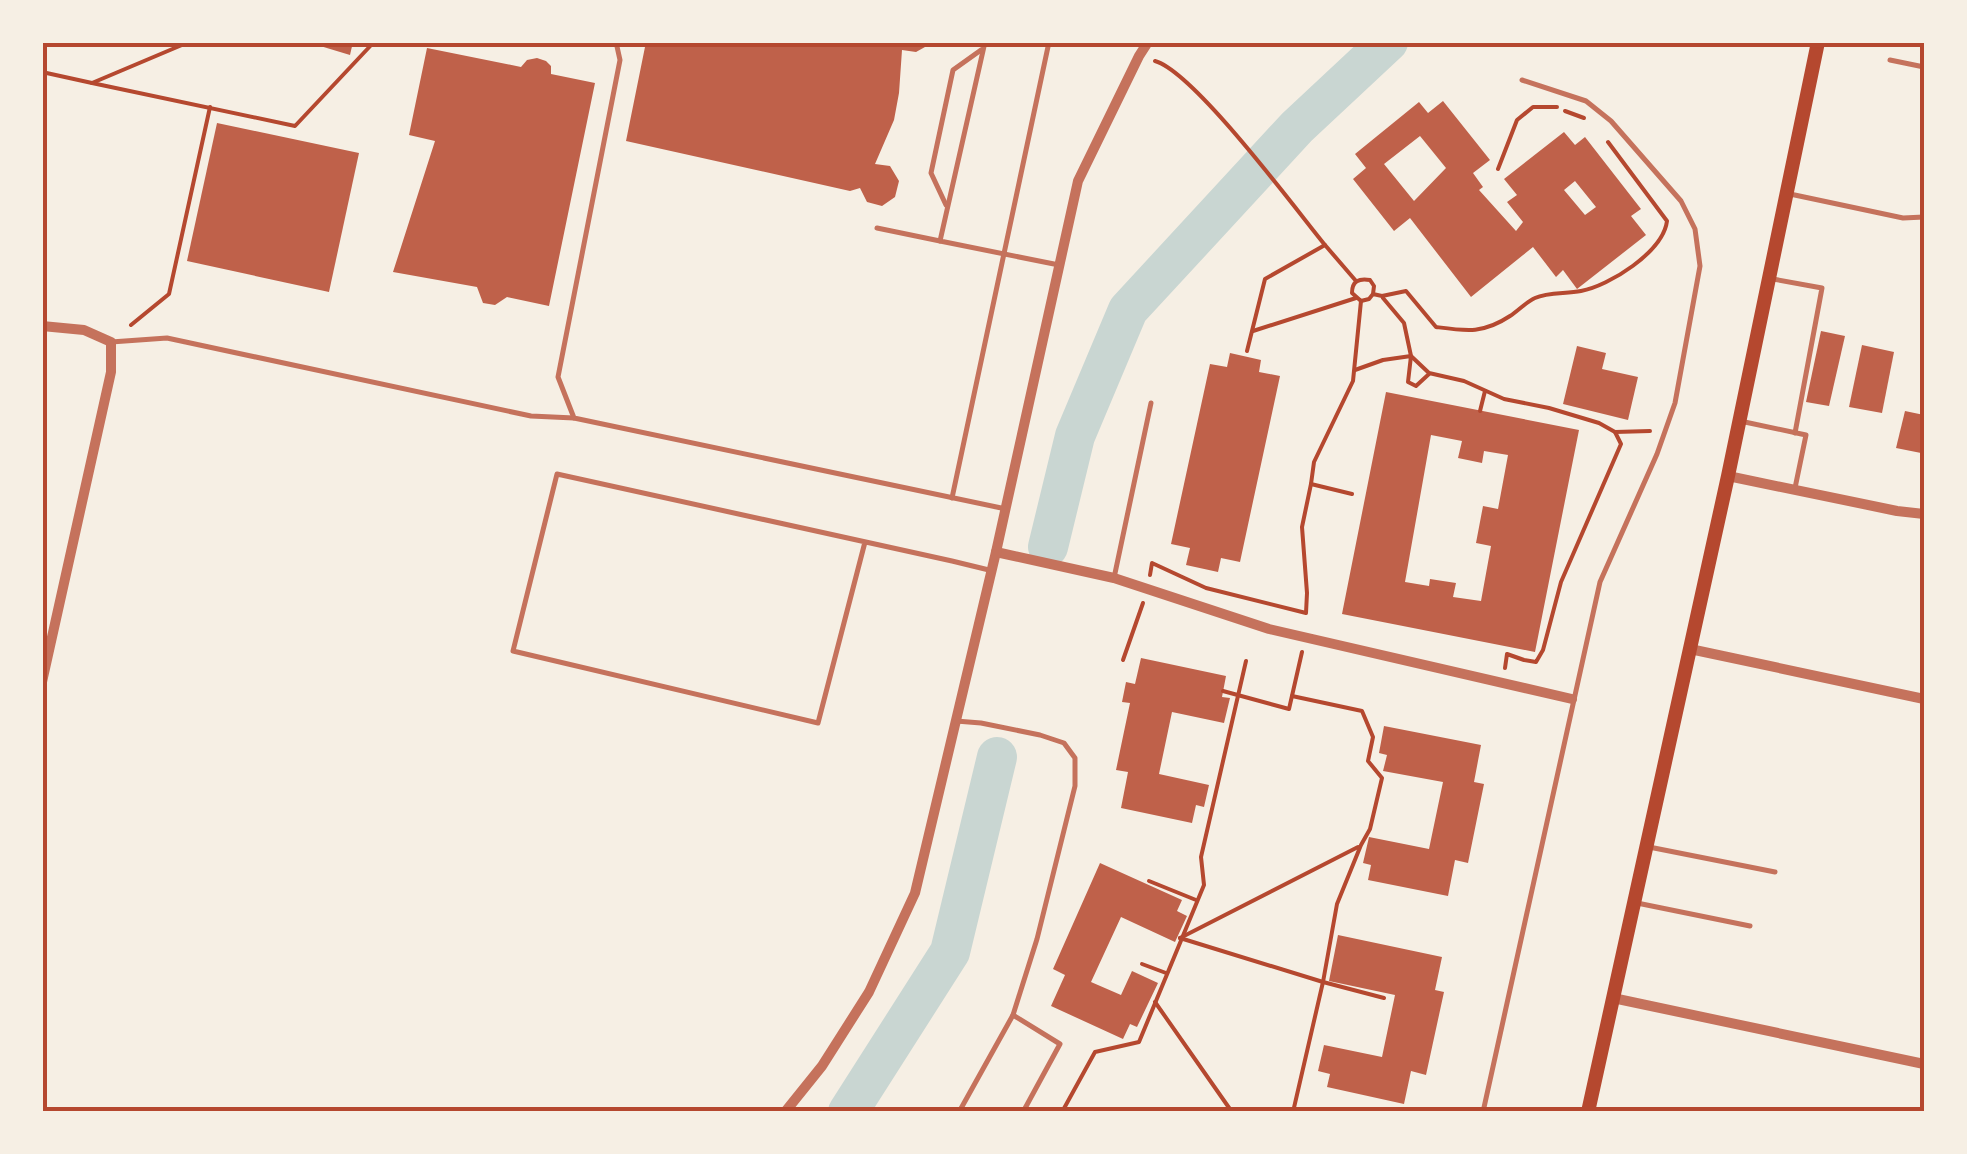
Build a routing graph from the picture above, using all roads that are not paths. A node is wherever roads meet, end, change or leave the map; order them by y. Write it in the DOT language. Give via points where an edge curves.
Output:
graph roads {
  1 [pos="616,42"];
  2 [pos="1049,42"];
  3 [pos="1818,42"];
  4 [pos="1145,43"];
  5 [pos="984,46"];
  6 [pos="1890,60"];
  7 [pos="1924,67"];
  8 [pos="1522,80"];
  9 [pos="1787,193"];
  10 [pos="948,208"];
  11 [pos="1924,217"];
  12 [pos="877,228"];
  13 [pos="940,241"];
  14 [pos="1004,254"];
  15 [pos="1059,265"];
  16 [pos="1769,278"];
  17 [pos="42,326"];
  18 [pos="112,342"];
  19 [pos="1151,403"];
  20 [pos="574,418"];
  21 [pos="1739,420"];
  22 [pos="1795,432"];
  23 [pos="1728,476"];
  24 [pos="1795,488"];
  25 [pos="952,498"];
  26 [pos="1006,509"];
  27 [pos="1924,514"];
  28 [pos="865,542"];
  29 [pos="996,552"];
  30 [pos="992,570"];
  31 [pos="1114,578"];
  32 [pos="1690,649"];
  33 [pos="42,682"];
  34 [pos="1572,699"];
  35 [pos="1924,699"];
  36 [pos="956,721"];
  37 [pos="1646,847"];
  38 [pos="1775,872"];
  39 [pos="1634,903"];
  40 [pos="1750,926"];
  41 [pos="1612,998"];
  42 [pos="1013,1015"];
  43 [pos="1924,1064"];
  44 [pos="785,1112"];
  45 [pos="959,1112"];
  46 [pos="1023,1112"];
  47 [pos="1483,1112"];
  48 [pos="1588,1112"];
  1 -- 20 [label="lane" via="620,60 558,378"];
  2 -- 14 [label="lane"];
  3 -- 9 [label="main road"];
  4 -- 15 [label="street" via="1078,181"];
  5 -- 10 [label="lane"];
  5 -- 10 [label="lane" via="953,70 931,174"];
  6 -- 7 [label="lane"];
  8 -- 34 [label="lane" via="1586,101 1611,121 1681,202 1695,229 1700,266 1675,403 1600,582"];
  9 -- 11 [label="lane"];
  9 -- 16 [label="main road"];
  10 -- 13 [label="lane"];
  12 -- 13 [label="lane"];
  13 -- 14 [label="lane"];
  14 -- 15 [label="lane"];
  14 -- 25 [label="lane"];
  15 -- 26 [label="street"];
  16 -- 21 [label="main road"];
  16 -- 22 [label="lane" via="1822,288"];
  17 -- 18 [label="street" via="84,330"];
  18 -- 20 [label="lane" via="167,338 531,416"];
  18 -- 33 [label="street" via="111,372"];
  19 -- 31 [label="lane"];
  20 -- 25 [label="lane"];
  21 -- 22 [label="lane"];
  21 -- 23 [label="main road"];
  22 -- 24 [label="lane" via="1806,435"];
  23 -- 24 [label="street"];
  23 -- 32 [label="main road"];
  24 -- 27 [label="street"];
  25 -- 26 [label="lane"];
  26 -- 29 [label="street"];
  28 -- 28 [label="lane" via="557,474 513,651 818,723"];
  28 -- 30 [label="lane"];
  29 -- 30 [label="street"];
  29 -- 31 [label="street"];
  30 -- 36 [label="street"];
  31 -- 34 [label="street" via="1269,629"];
  32 -- 35 [label="street"];
  32 -- 37 [label="main road"];
  34 -- 47 [label="lane"];
  36 -- 42 [label="lane" via="1064,742 1074,758 1075,786"];
  36 -- 44 [label="street" via="915,893 869,992"];
  37 -- 38 [label="lane"];
  37 -- 39 [label="main road"];
  39 -- 40 [label="lane"];
  39 -- 41 [label="main road"];
  41 -- 43 [label="street"];
  41 -- 48 [label="main road"];
  42 -- 45 [label="lane"];
  42 -- 46 [label="lane" via="1060,1044"];
}
